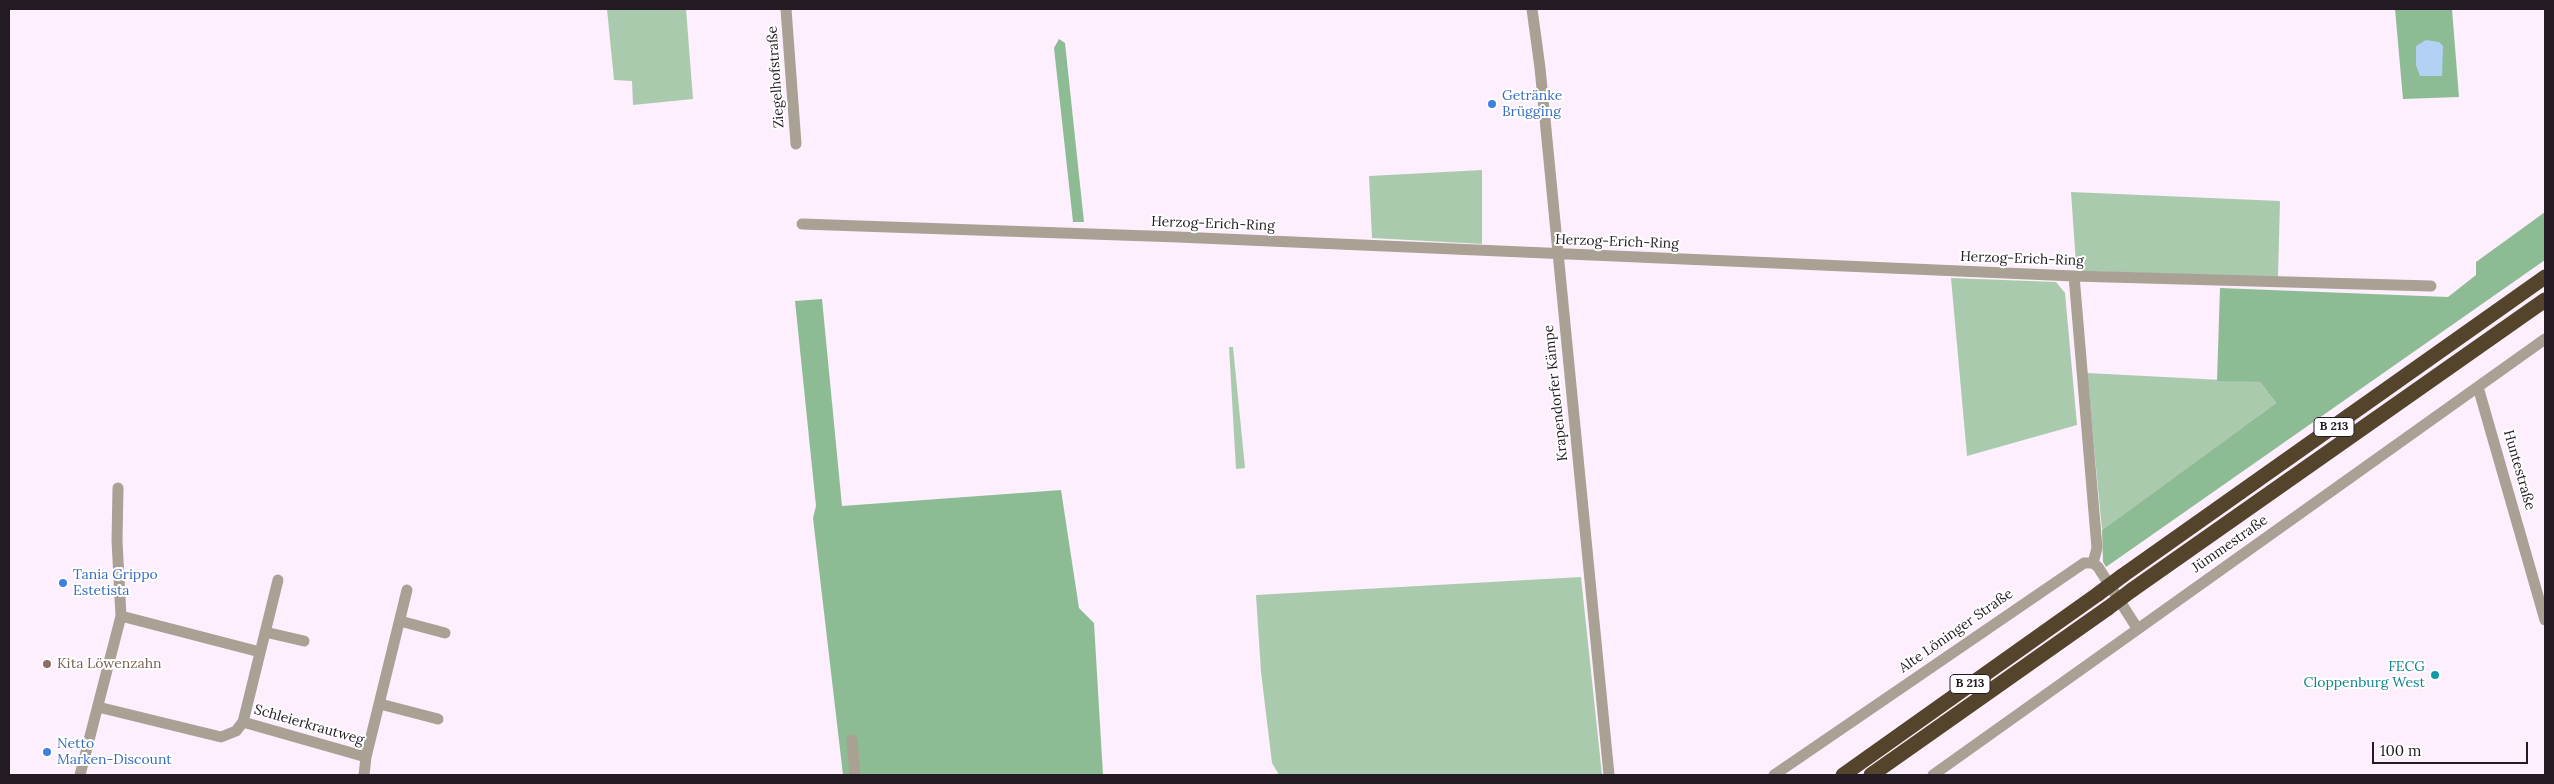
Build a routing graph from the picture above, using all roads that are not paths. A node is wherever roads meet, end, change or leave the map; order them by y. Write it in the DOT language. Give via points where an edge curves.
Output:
graph roads {
  1 [pos="786,9"];
  2 [pos="1532,9"];
  3 [pos="796,144"];
  4 [pos="802,224"];
  5 [pos="1557,254"];
  6 [pos="2074,276"];
  7 [pos="2545,277"];
  8 [pos="2432,286"];
  9 [pos="2545,300"];
  10 [pos="2545,339"];
  11 [pos="2478,386"];
  12 [pos="118,488"];
  13 [pos="2092,563"];
  14 [pos="278,580"];
  15 [pos="408,590"];
  16 [pos="121,616"];
  17 [pos="2545,620"];
  18 [pos="400,622"];
  19 [pos="2137,628"];
  20 [pos="265,632"];
  21 [pos="445,633"];
  22 [pos="304,642"];
  23 [pos="260,652"];
  24 [pos="380,704"];
  25 [pos="98,707"];
  26 [pos="438,719"];
  27 [pos="243,722"];
  28 [pos="852,740"];
  29 [pos="366,757"];
  30 [pos="80,775"];
  31 [pos="364,775"];
  32 [pos="856,775"];
  33 [pos="1609,775"];
  34 [pos="1774,775"];
  35 [pos="1843,775"];
  36 [pos="1871,775"];
  37 [pos="1933,775"];
  1 -- 3 [label="street, Ziegelhofstraße"];
  2 -- 5 [label="street, Krapendorfer Kämpe"];
  4 -- 5 [label="street, Herzog-Erich-Ring"];
  5 -- 6 [label="street, Herzog-Erich-Ring"];
  5 -- 33 [label="street, Krapendorfer Kämpe"];
  6 -- 8 [label="street, Herzog-Erich-Ring"];
  6 -- 13 [label="street" via="2097,548"];
  7 -- 35 [label="highway, B 213, bridge"];
  9 -- 36 [label="highway, B 213, bridge"];
  10 -- 11 [label="street, Jümmestraße"];
  11 -- 17 [label="street, Huntestraße"];
  11 -- 19 [label="street, Jümmestraße"];
  12 -- 16 [label="street"];
  13 -- 19 [label="street" via="2098,567"];
  13 -- 34 [label="street, Alte Löninger Straße" via="2074,568"];
  14 -- 20 [label="street, Schleierkrautweg"];
  15 -- 18 [label="street"];
  16 -- 23 [label="street"];
  16 -- 25 [label="street"];
  18 -- 21 [label="street"];
  18 -- 24 [label="street"];
  19 -- 37 [label="street, Jümmestraße"];
  20 -- 22 [label="street"];
  20 -- 23 [label="street, Schleierkrautweg"];
  23 -- 27 [label="street, Schleierkrautweg"];
  24 -- 26 [label="street"];
  24 -- 29 [label="street"];
  25 -- 27 [label="street, Schleierkrautweg" via="221,737 236,731"];
  25 -- 30 [label="street"];
  27 -- 29 [label="street, Schleierkrautweg"];
  28 -- 32 [label="street"];
  29 -- 31 [label="street"];
}
